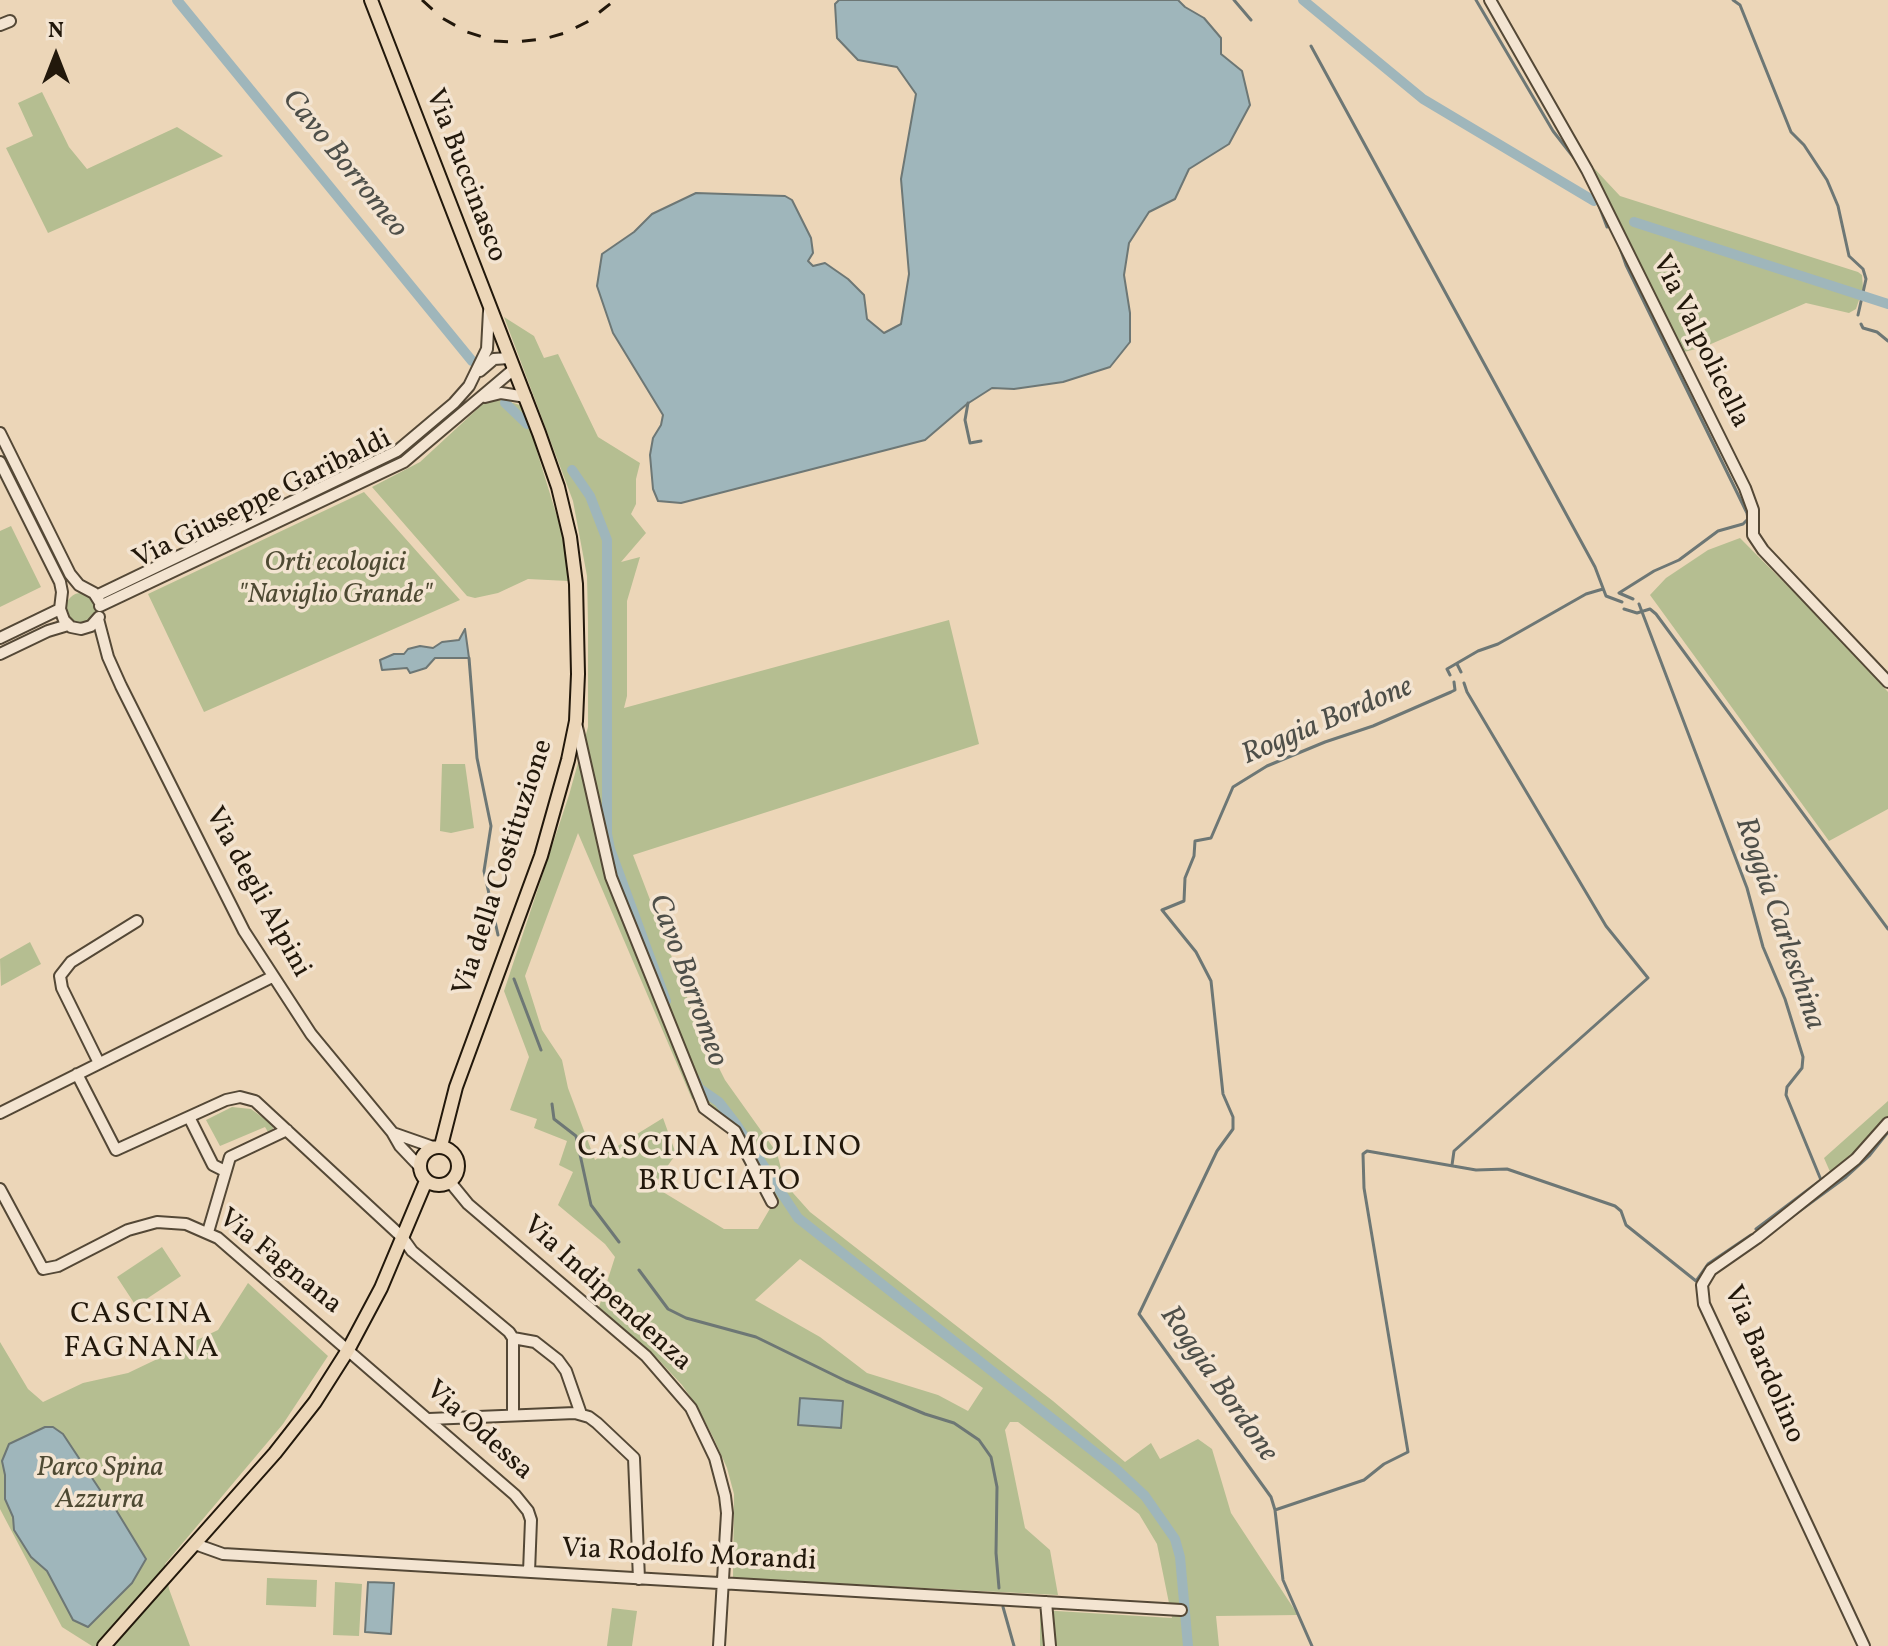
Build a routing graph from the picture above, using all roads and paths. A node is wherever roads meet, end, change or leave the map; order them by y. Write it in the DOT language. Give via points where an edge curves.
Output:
graph roads {
  1 [pos="371,0"];
  2 [pos="1490,0"];
  3 [pos="489,309"];
  4 [pos="512,363"];
  5 [pos="476,375"];
  6 [pos="526,397"];
  7 [pos="480,399"];
  8 [pos="0,433"];
  9 [pos="0,462"];
  10 [pos="85,589"];
  11 [pos="98,601"];
  12 [pos="61,605"];
  13 [pos="98,619"];
  14 [pos="68,625"];
  15 [pos="81,629"];
  16 [pos="0,638"];
  17 [pos="0,654"];
  18 [pos="108,657"];
  19 [pos="1888,682"];
  20 [pos="576,721"];
  21 [pos="137,921"];
  22 [pos="272,977"];
  23 [pos="99,1063"];
  24 [pos="77,1074"];
  25 [pos="0,1113"];
  26 [pos="189,1117"];
  27 [pos="1888,1123"];
  28 [pos="287,1130"];
  29 [pos="392,1132"];
  30 [pos="437,1147"];
  31 [pos="419,1166"];
  32 [pos="225,1171"];
  33 [pos="426,1181"];
  34 [pos="450,1182"];
  35 [pos="0,1189"];
  36 [pos="772,1202"];
  37 [pos="208,1232"];
  38 [pos="402,1237"];
  39 [pos="513,1338"];
  40 [pos="348,1350"];
  41 [pos="581,1414"];
  42 [pos="513,1415"];
  43 [pos="429,1419"];
  44 [pos="195,1544"];
  45 [pos="529,1572"];
  46 [pos="639,1579"];
  47 [pos="723,1583"];
  48 [pos="1046,1602"];
  49 [pos="1181,1610"];
  50 [pos="104,1646"];
  51 [pos="719,1646"];
  52 [pos="1050,1646"];
  53 [pos="1864,1646"];
  1 -- 3 [label="main road, Via Buccinasco"];
  2 -- 19 [label="street, Via Valpolicella" via="1587,170 1731,459 1753,510 1753,535"];
  3 -- 4 [label="main road, Via Buccinasco"];
  3 -- 5 [label="street" via="487,349"];
  4 -- 5 [label="street" via="491,360"];
  4 -- 6 [label="main road, Via della Costituzione"];
  4 -- 7 [label="street, Via Giuseppe Garibaldi"];
  5 -- 11 [label="street, Via Giuseppe Garibaldi" via="462,395 389,455"];
  6 -- 7 [label="street" via="501,393"];
  6 -- 20 [label="main road, Via della Costituzione" via="570,537 579,647"];
  7 -- 11 [label="street, Via Giuseppe Garibaldi" via="396,466"];
  8 -- 10 [label="street" via="70,574"];
  9 -- 12 [label="street" via="60,582"];
  10 -- 11 [label="street"];
  10 -- 12 [label="street" via="69,592"];
  11 -- 13 [label="street"];
  12 -- 14 [label="street"];
  12 -- 16 [label="street"];
  13 -- 15 [label="street"];
  13 -- 18 [label="street, Via degli Alpini"];
  14 -- 15 [label="street"];
  14 -- 17 [label="street"];
  15 -- 18 [label="street, Via degli Alpini"];
  18 -- 22 [label="street, Via degli Alpini"];
  20 -- 30 [label="main road, Via della Costituzione" via="541,856"];
  20 -- 36 [label="street" via="611,877 704,1108 735,1131"];
  21 -- 23 [label="street" via="71,962 60,976"];
  22 -- 23 [label="street"];
  22 -- 29 [label="street, Via degli Alpini" via="311,1034"];
  23 -- 24 [label="street"];
  24 -- 25 [label="street"];
  24 -- 26 [label="street" via="116,1150"];
  26 -- 28 [label="street" via="240,1097 255,1101"];
  26 -- 32 [label="street" via="213,1165"];
  27 -- 53 [label="street, Via Bardolino" via="1856,1159 1711,1270 1702,1285 1704,1304"];
  28 -- 32 [label="street" via="235,1153"];
  28 -- 38 [label="street"];
  29 -- 30 [label="street"];
  29 -- 31 [label="street, Via degli Alpini"];
  30 -- 31 [label="main road" via="422,1156"];
  30 -- 34 [label="main road" via="457,1158"];
  31 -- 33 [label="main road"];
  32 -- 37 [label="street"];
  33 -- 34 [label="main road"];
  33 -- 38 [label="main road"];
  34 -- 47 [label="street, Via Indipendenza" via="468,1204 646,1356 691,1408 725,1491"];
  35 -- 37 [label="street, Via Fagnana" via="43,1269 148,1224 168,1221"];
  37 -- 40 [label="street, Via Fagnana"];
  38 -- 39 [label="street"];
  38 -- 40 [label="main road"];
  39 -- 41 [label="street" via="535,1342 558,1360"];
  39 -- 42 [label="street"];
  40 -- 43 [label="street, Via Odessa"];
  40 -- 44 [label="main road" via="302,1419"];
  41 -- 42 [label="street"];
  41 -- 46 [label="street" via="634,1458"];
  42 -- 43 [label="street"];
  43 -- 45 [label="street, Via Odessa" via="522,1502 531,1520"];
  44 -- 45 [label="street, Via Rodolfo Morandi" via="223,1554"];
  44 -- 50 [label="main road"];
  45 -- 46 [label="street, Via Rodolfo Morandi"];
  46 -- 47 [label="street, Via Rodolfo Morandi"];
  47 -- 48 [label="street, Via Rodolfo Morandi"];
  47 -- 51 [label="street, Via Indipendenza"];
  48 -- 49 [label="street, Via Rodolfo Morandi"];
  48 -- 52 [label="street"];
}
